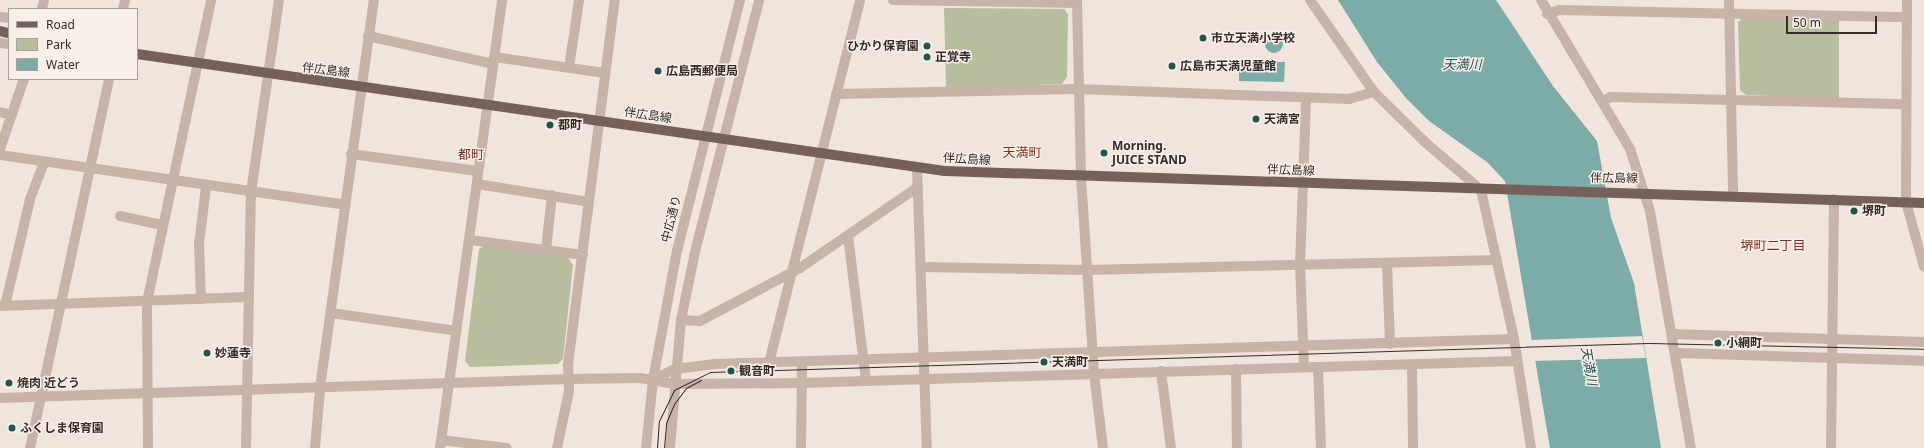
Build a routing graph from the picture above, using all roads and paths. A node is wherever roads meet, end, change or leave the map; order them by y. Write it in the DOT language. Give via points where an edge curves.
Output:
graph roads {
  1 [pos="211,0"];
  2 [pos="279,0"];
  3 [pos="374,0"];
  4 [pos="502,0"];
  5 [pos="579,0"];
  6 [pos="615,0"];
  7 [pos="740,0"];
  8 [pos="759,0"];
  9 [pos="860,0"];
  10 [pos="893,0"];
  11 [pos="1310,0"];
  12 [pos="1541,0"];
  13 [pos="1729,0"];
  14 [pos="1907,0"];
  15 [pos="1077,2"];
  16 [pos="1729,13"];
  17 [pos="1547,14"];
  18 [pos="1907,17"];
  19 [pos="368,36"];
  20 [pos="138,54"];
  21 [pos="494,61"];
  22 [pos="196,64"];
  23 [pos="569,68"];
  24 [pos="605,73"];
  25 [pos="268,76"];
  26 [pos="24,80"];
  27 [pos="109,80"];
  28 [pos="360,87"];
  29 [pos="1077,89"];
  30 [pos="1374,92"];
  31 [pos="836,94"];
  32 [pos="1306,98"];
  33 [pos="1732,100"];
  34 [pos="1602,101"];
  35 [pos="1905,104"];
  36 [pos="488,105"];
  37 [pos="0,112"];
  38 [pos="12,115"];
  39 [pos="599,121"];
  40 [pos="705,137"];
  41 [pos="723,140"];
  42 [pos="0,149"];
  43 [pos="821,153"];
  44 [pos="351,154"];
  45 [pos="0,155"];
  46 [pos="44,163"];
  47 [pos="917,168"];
  48 [pos="89,170"];
  49 [pos="478,172"];
  50 [pos="1081,177"];
  51 [pos="171,182"];
  52 [pos="476,184"];
  53 [pos="1303,184"];
  54 [pos="206,186"];
  55 [pos="918,187"];
  56 [pos="1481,190"];
  57 [pos="251,192"];
  58 [pos="1644,192"];
  59 [pos="552,195"];
  60 [pos="1733,195"];
  61 [pos="1834,199"];
  62 [pos="589,202"];
  63 [pos="1906,202"];
  64 [pos="1924,203"];
  65 [pos="345,205"];
  66 [pos="120,216"];
  67 [pos="162,225"];
  68 [pos="848,236"];
  69 [pos="470,240"];
  70 [pos="546,250"];
  71 [pos="583,255"];
  72 [pos="1497,260"];
  73 [pos="1387,263"];
  74 [pos="1300,265"];
  75 [pos="922,267"];
  76 [pos="1924,267"];
  77 [pos="1087,270"];
  78 [pos="790,274"];
  79 [pos="248,297"];
  80 [pos="201,299"];
  81 [pos="147,302"];
  82 [pos="61,305"];
  83 [pos="3,306"];
  84 [pos="331,314"];
  85 [pos="681,320"];
  86 [pos="457,331"];
  87 [pos="1672,334"];
  88 [pos="1831,338"];
  89 [pos="1514,339"];
  90 [pos="1924,342"];
  91 [pos="1390,344"];
  92 [pos="1303,348"];
  93 [pos="1092,353"];
  94 [pos="1676,353"];
  95 [pos="925,358"];
  96 [pos="1831,358"];
  97 [pos="865,361"];
  98 [pos="1517,361"];
  99 [pos="802,362"];
  100 [pos="1924,362"];
  101 [pos="769,363"];
  102 [pos="1412,364"];
  103 [pos="1304,367"];
  104 [pos="1318,367"];
  105 [pos="675,369"];
  106 [pos="1236,369"];
  107 [pos="1161,371"];
  108 [pos="1094,373"];
  109 [pos="925,378"];
  110 [pos="569,379"];
  111 [pos="653,380"];
  112 [pos="866,380"];
  113 [pos="448,382"];
  114 [pos="802,383"];
  115 [pos="674,384"];
  116 [pos="320,388"];
  117 [pos="247,390"];
  118 [pos="147,392"];
  119 [pos="41,396"];
  120 [pos="0,398"];
  121 [pos="440,444"];
  122 [pos="30,448"];
  123 [pos="148,448"];
  124 [pos="246,448"];
  125 [pos="315,448"];
  126 [pos="507,448"];
  127 [pos="557,448"];
  128 [pos="646,448"];
  129 [pos="670,448"];
  130 [pos="801,448"];
  131 [pos="928,448"];
  132 [pos="1103,448"];
  133 [pos="1171,448"];
  134 [pos="1237,448"];
  135 [pos="1321,448"];
  136 [pos="1413,448"];
  137 [pos="1531,448"];
  138 [pos="1691,448"];
  139 [pos="1831,448"];
  1 -- 22 [label="street"];
  2 -- 25 [label="street"];
  3 -- 19 [label="street"];
  4 -- 21 [label="street"];
  5 -- 23 [label="street"];
  6 -- 24 [label="street"];
  7 -- 40 [label="street, 中広通り"];
  8 -- 41 [label="street"];
  9 -- 31 [label="street"];
  10 -- 15 [label="street"];
  11 -- 30 [label="street"];
  12 -- 17 [label="street"];
  13 -- 16 [label="street"];
  14 -- 18 [label="street"];
  15 -- 29 [label="street"];
  16 -- 17 [label="street" via="1559,10"];
  16 -- 18 [label="street"];
  16 -- 33 [label="street"];
  17 -- 34 [label="street"];
  18 -- 35 [label="street"];
  19 -- 21 [label="street"];
  19 -- 28 [label="street"];
  20 -- 22 [label="main road, 伴広島線"];
  21 -- 23 [label="street"];
  21 -- 36 [label="street"];
  22 -- 25 [label="main road, 伴広島線"];
  22 -- 51 [label="street"];
  23 -- 24 [label="street"];
  24 -- 39 [label="street"];
  25 -- 28 [label="main road, 伴広島線"];
  25 -- 57 [label="street"];
  26 -- 38 [label="street"];
  27 -- 48 [label="street"];
  28 -- 36 [label="main road, 伴広島線"];
  28 -- 44 [label="street"];
  29 -- 31 [label="street"];
  29 -- 32 [label="street"];
  29 -- 50 [label="street"];
  30 -- 32 [label="street" via="1350,99"];
  30 -- 56 [label="street" via="1426,143"];
  31 -- 43 [label="street"];
  32 -- 53 [label="street"];
  33 -- 34 [label="street" via="1611,97"];
  33 -- 35 [label="street"];
  33 -- 60 [label="street"];
  34 -- 58 [label="street" via="1630,149"];
  35 -- 63 [label="street"];
  36 -- 39 [label="main road, 伴広島線"];
  36 -- 49 [label="street"];
  37 -- 38 [label="street"];
  38 -- 42 [label="street"];
  39 -- 40 [label="main road, 伴広島線"];
  39 -- 62 [label="street"];
  40 -- 41 [label="main road, 伴広島線"];
  40 -- 111 [label="street, 中広通り" via="676,251"];
  41 -- 43 [label="main road, 伴広島線"];
  41 -- 85 [label="street"];
  43 -- 47 [label="main road, 伴広島線"];
  43 -- 78 [label="street"];
  44 -- 49 [label="street"];
  44 -- 65 [label="street"];
  45 -- 46 [label="street"];
  46 -- 48 [label="street"];
  46 -- 83 [label="street" via="30,199"];
  47 -- 50 [label="main road, 伴広島線"];
  47 -- 55 [label="street"];
  48 -- 51 [label="street"];
  48 -- 82 [label="street"];
  49 -- 52 [label="street"];
  50 -- 53 [label="main road, 伴広島線"];
  50 -- 77 [label="street"];
  51 -- 54 [label="street"];
  51 -- 67 [label="street"];
  52 -- 59 [label="street"];
  52 -- 69 [label="street"];
  53 -- 56 [label="main road, 伴広島線"];
  53 -- 74 [label="street"];
  54 -- 57 [label="street"];
  54 -- 80 [label="street" via="199,244"];
  55 -- 68 [label="street"];
  55 -- 75 [label="street"];
  56 -- 58 [label="main road, 伴広島線"];
  56 -- 72 [label="street"];
  57 -- 65 [label="street"];
  57 -- 79 [label="street"];
  58 -- 60 [label="main road, 伴広島線"];
  58 -- 87 [label="street"];
  59 -- 62 [label="street"];
  59 -- 70 [label="street"];
  60 -- 61 [label="main road, 伴広島線"];
  61 -- 63 [label="main road, 伴広島線"];
  61 -- 88 [label="street"];
  62 -- 71 [label="street"];
  63 -- 64 [label="main road, 伴広島線"];
  63 -- 76 [label="street"];
  65 -- 84 [label="street"];
  66 -- 67 [label="street"];
  67 -- 81 [label="street"];
  68 -- 78 [label="street"];
  68 -- 97 [label="street"];
  69 -- 70 [label="street"];
  69 -- 86 [label="street"];
  70 -- 71 [label="street"];
  71 -- 110 [label="street"];
  72 -- 73 [label="street"];
  72 -- 89 [label="street"];
  73 -- 74 [label="street"];
  73 -- 91 [label="street"];
  74 -- 77 [label="street"];
  74 -- 92 [label="street"];
  75 -- 77 [label="street"];
  75 -- 95 [label="street"];
  77 -- 93 [label="street"];
  78 -- 85 [label="street" via="700,321"];
  78 -- 101 [label="street"];
  79 -- 80 [label="street"];
  79 -- 117 [label="street"];
  80 -- 81 [label="street"];
  81 -- 82 [label="street"];
  81 -- 118 [label="street"];
  82 -- 83 [label="street"];
  82 -- 119 [label="street"];
  84 -- 86 [label="street"];
  84 -- 116 [label="street"];
  85 -- 105 [label="street"];
  86 -- 113 [label="street"];
  87 -- 88 [label="street"];
  87 -- 94 [label="street"];
  88 -- 90 [label="street"];
  88 -- 96 [label="street"];
  89 -- 91 [label="street"];
  89 -- 98 [label="street"];
  91 -- 92 [label="street"];
  92 -- 93 [label="street"];
  92 -- 103 [label="street"];
  93 -- 95 [label="street"];
  93 -- 108 [label="street"];
  94 -- 96 [label="street"];
  94 -- 138 [label="street"];
  95 -- 97 [label="street"];
  95 -- 109 [label="street"];
  96 -- 100 [label="street"];
  96 -- 139 [label="street"];
  97 -- 99 [label="street"];
  97 -- 112 [label="street"];
  98 -- 102 [label="street"];
  98 -- 137 [label="street"];
  99 -- 101 [label="street"];
  99 -- 114 [label="street"];
  101 -- 105 [label="street"];
  102 -- 104 [label="street"];
  102 -- 136 [label="street"];
  103 -- 104 [label="street"];
  103 -- 106 [label="street"];
  104 -- 135 [label="street"];
  105 -- 111 [label="street"];
  105 -- 115 [label="street"];
  106 -- 107 [label="street"];
  106 -- 134 [label="street"];
  107 -- 108 [label="street"];
  107 -- 133 [label="street"];
  108 -- 109 [label="street"];
  108 -- 132 [label="street"];
  109 -- 112 [label="street"];
  109 -- 131 [label="street"];
  110 -- 111 [label="street"];
  110 -- 113 [label="street"];
  110 -- 127 [label="street"];
  111 -- 115 [label="street"];
  111 -- 128 [label="street, 中広通り"];
  112 -- 114 [label="street"];
  113 -- 116 [label="street"];
  113 -- 121 [label="street"];
  114 -- 115 [label="street"];
  114 -- 130 [label="street"];
  115 -- 129 [label="street"];
  116 -- 117 [label="street"];
  116 -- 125 [label="street"];
  117 -- 118 [label="street"];
  117 -- 124 [label="street"];
  118 -- 119 [label="street"];
  118 -- 123 [label="street"];
  119 -- 120 [label="street"];
  119 -- 122 [label="street"];
  121 -- 126 [label="street"];
}
